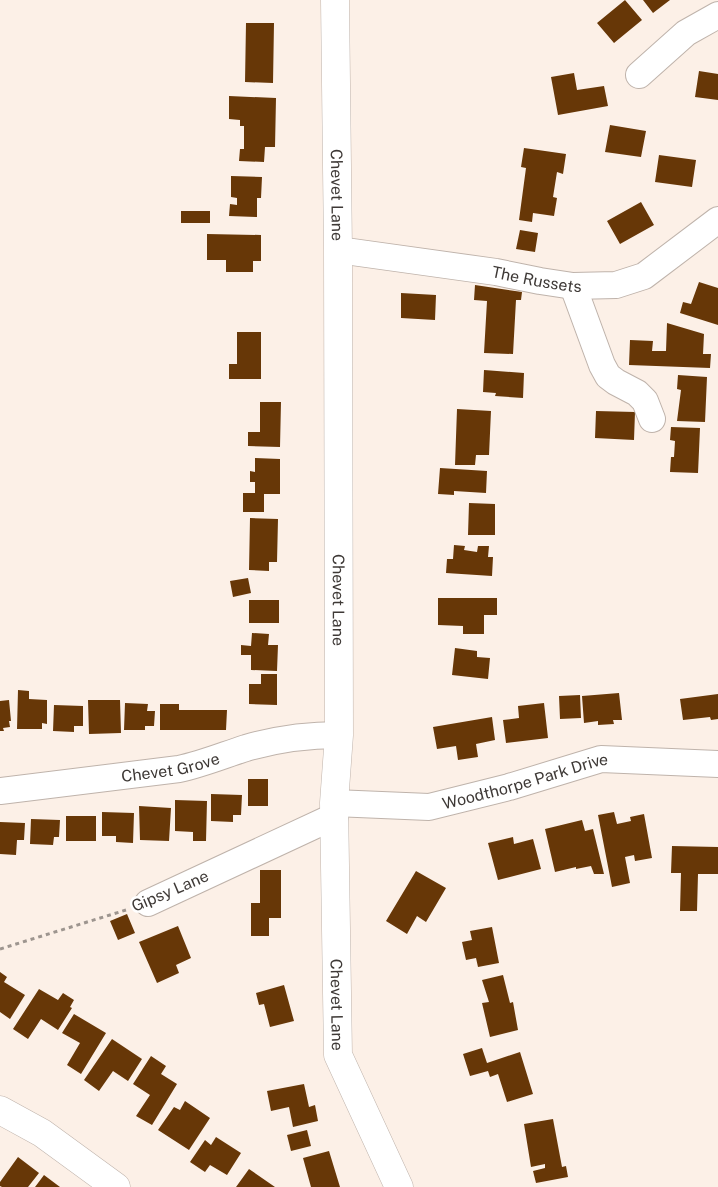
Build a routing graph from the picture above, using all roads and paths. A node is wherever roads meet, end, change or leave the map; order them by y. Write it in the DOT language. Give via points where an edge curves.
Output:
graph roads {
  1 [pos="335,0"];
  2 [pos="718,15"];
  3 [pos="639,75"];
  4 [pos="718,220"];
  5 [pos="338,250"];
  6 [pos="573,286"];
  7 [pos="652,419"];
  8 [pos="339,734"];
  9 [pos="718,764"];
  10 [pos="0,791"];
  11 [pos="335,810"];
  12 [pos="148,903"];
  13 [pos="0,949"];
  14 [pos="0,1110"];
  15 [pos="116,1187"];
  16 [pos="399,1187"];
  1 -- 5 [label="main road, Chevet Lane"];
  2 -- 3 [label="street" via="686,33"];
  4 -- 6 [label="street, The Russets" via="644,276 616,285"];
  5 -- 6 [label="street, The Russets"];
  5 -- 8 [label="main road, Chevet Lane"];
  6 -- 7 [label="street" via="608,376 616,382 645,387 645,401"];
  8 -- 10 [label="street, Chevet Grove" via="276,741 179,769"];
  8 -- 11 [label="main road, Chevet Lane"];
  9 -- 11 [label="street, Woodthorpe Park Drive" via="601,759 428,807"];
  11 -- 12 [label="street, Gipsy Lane"];
  11 -- 16 [label="main road, Chevet Lane" via="338,1055"];
  12 -- 13 [label="path, Gipsy Lane"];
  14 -- 15 [label="main road" via="42,1133"];
}
